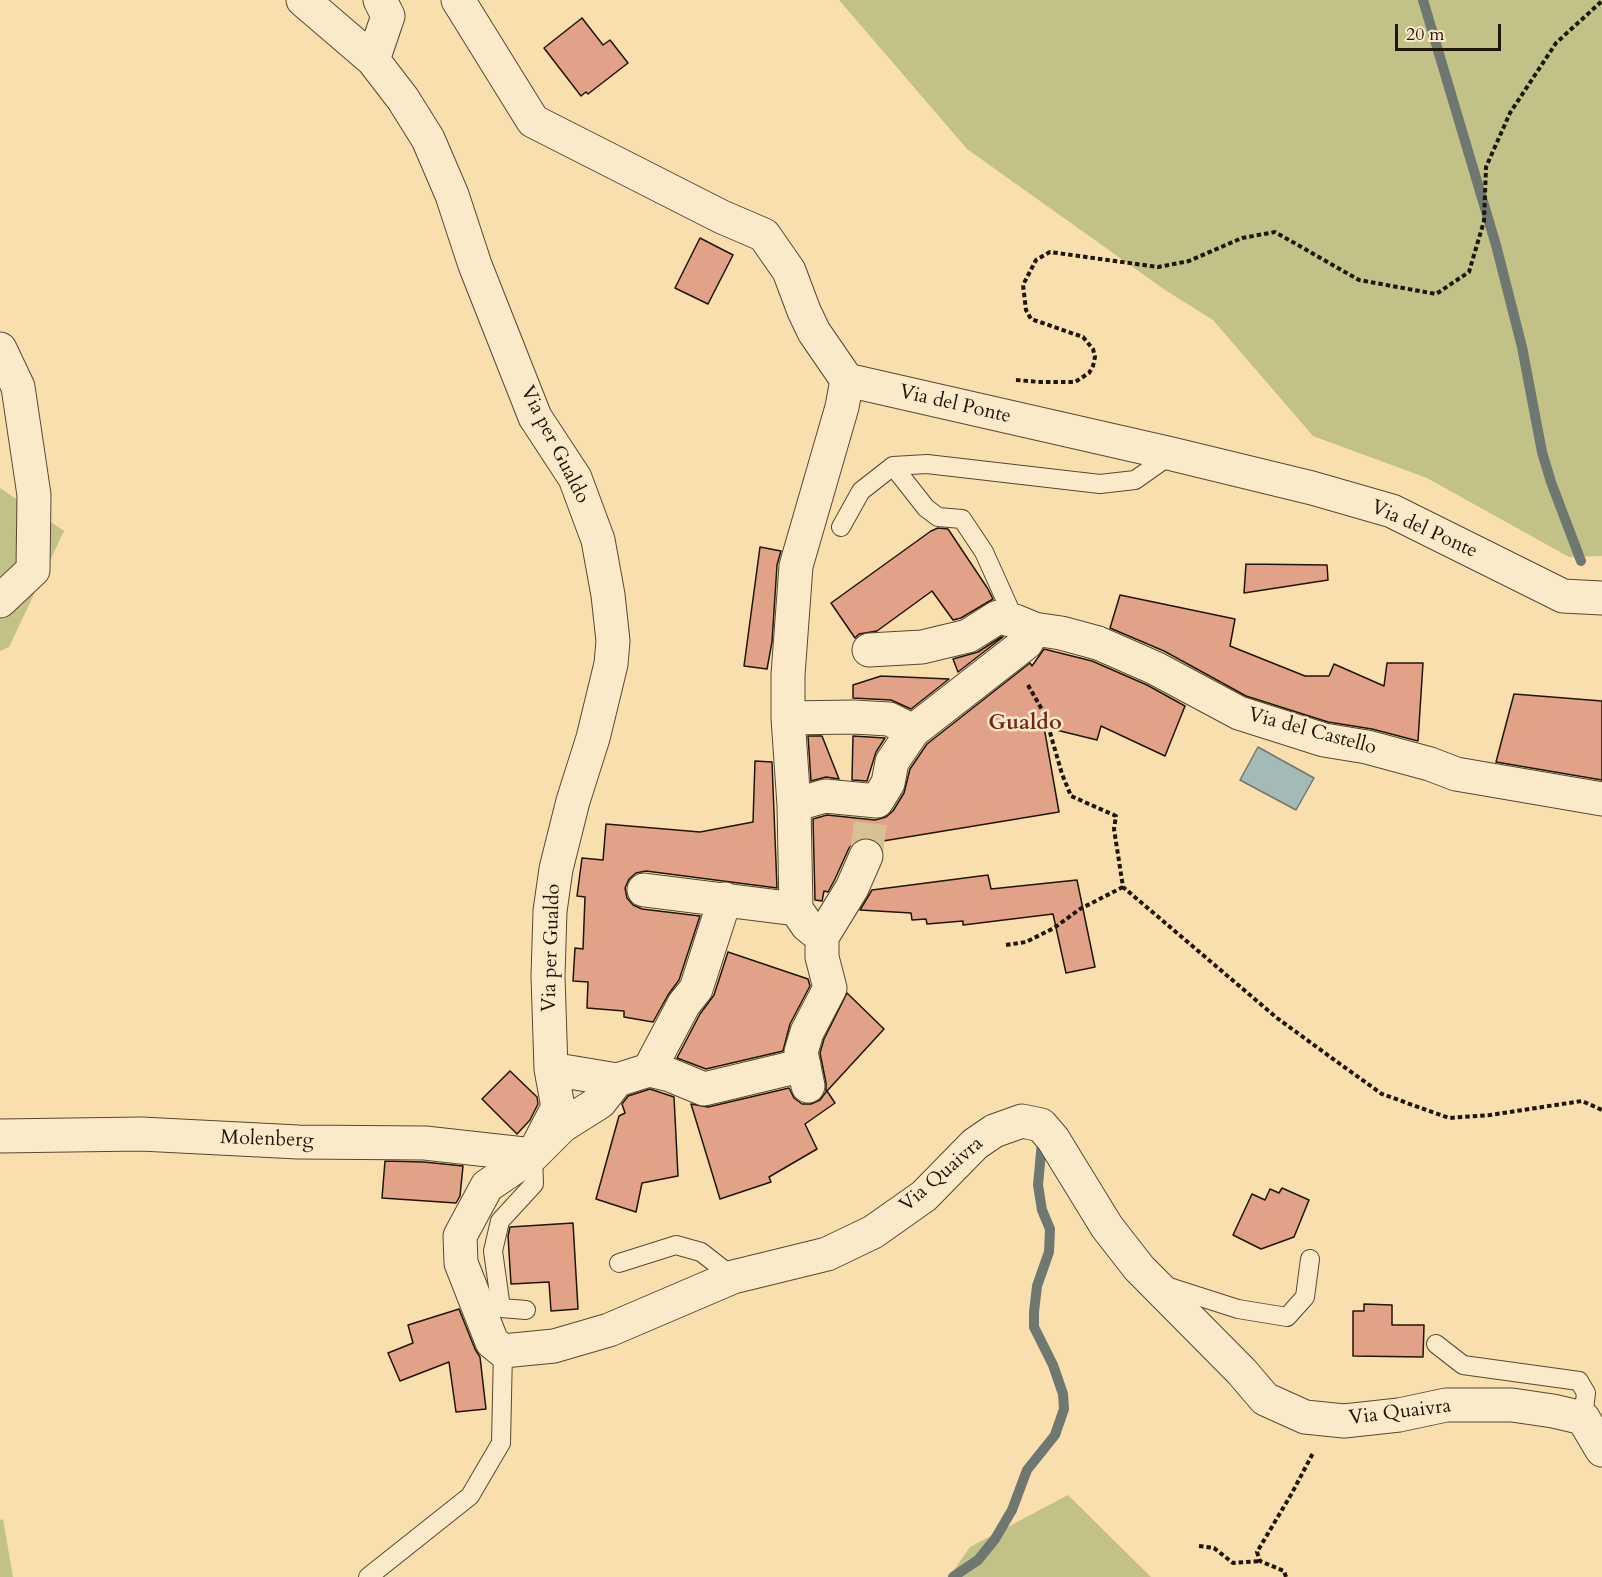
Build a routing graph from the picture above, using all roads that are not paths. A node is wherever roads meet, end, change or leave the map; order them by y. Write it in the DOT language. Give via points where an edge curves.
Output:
graph roads {
  1 [pos="303,0"];
  2 [pos="380,0"];
  3 [pos="458,0"];
  4 [pos="373,60"];
  5 [pos="0,349"];
  6 [pos="847,380"];
  7 [pos="1172,454"];
  8 [pos="893,466"];
  9 [pos="841,527"];
  10 [pos="1602,598"];
  11 [pos="0,601"];
  12 [pos="1025,625"];
  13 [pos="869,650"];
  14 [pos="788,718"];
  15 [pos="914,731"];
  16 [pos="1602,799"];
  17 [pos="794,805"];
  18 [pos="866,856"];
  19 [pos="644,890"];
  20 [pos="725,899"];
  21 [pos="795,909"];
  22 [pos="822,937"];
  23 [pos="551,1069"];
  24 [pos="649,1070"];
  25 [pos="617,1080"];
  26 [pos="0,1136"];
  27 [pos="533,1155"];
  28 [pos="1310,1259"];
  29 [pos="619,1263"];
  30 [pos="733,1277"];
  31 [pos="1152,1282"];
  32 [pos="526,1310"];
  33 [pos="1436,1344"];
  34 [pos="503,1352"];
  35 [pos="1582,1418"];
  36 [pos="1602,1450"];
  37 [pos="368,1577"];
  1 -- 4 [label="street, Via per Gualdo"];
  2 -- 4 [label="street" via="388,16"];
  3 -- 6 [label="street" via="533,121 764,235 789,271 814,332"];
  4 -- 23 [label="street, Via per Gualdo" via="428,139 535,417 575,478 598,540 608,595 613,640 611,664 556,869 550,911"];
  5 -- 11 [label="street" via="18,387 34,495 33,570"];
  6 -- 7 [label="street, Via del Ponte"];
  6 -- 14 [label="street" via="796,566"];
  7 -- 8 [label="lane" via="1135,480 1100,484 927,464"];
  7 -- 10 [label="street, Via del Ponte" via="1392,511 1563,596"];
  8 -- 9 [label="lane" via="861,491"];
  8 -- 12 [label="lane" via="926,508 938,517 962,519"];
  12 -- 13 [label="street, Via del Castello" via="998,617 968,636 922,647"];
  12 -- 15 [label="street" via="1026,644"];
  12 -- 16 [label="street, Via del Castello" via="1098,643 1239,713 1324,740 1367,747 1456,774"];
  14 -- 15 [label="street" via="889,719"];
  14 -- 17 [label="street"];
  15 -- 17 [label="street" via="892,762 888,783 874,805 825,796"];
  17 -- 21 [label="street"];
  18 -- 22 [label="street"];
  19 -- 20 [label="street"];
  20 -- 21 [label="street"];
  20 -- 24 [label="street" via="696,989"];
  21 -- 22 [label="street"];
  22 -- 24 [label="street" via="822,957 830,988 801,1052 806,1077 704,1089"];
  23 -- 25 [label="street"];
  23 -- 27 [label="street, Via per Gualdo" via="558,1107"];
  24 -- 25 [label="street"];
  25 -- 27 [label="street" via="600,1102 562,1126"];
  26 -- 27 [label="street, Molenberg" via="141,1134 298,1142 425,1143"];
  27 -- 32 [label="lane" via="534,1184 500,1221 493,1251 501,1308"];
  27 -- 34 [label="street" via="487,1186 460,1236 461,1263 492,1342"];
  28 -- 31 [label="lane" via="1305,1297 1287,1317 1238,1309"];
  29 -- 30 [label="lane" via="676,1245 701,1252"];
  30 -- 31 [label="street, Via Quaivra" via="826,1254 873,1232 924,1196 984,1138 1022,1121 1041,1125 1053,1139 1107,1227"];
  30 -- 34 [label="street, Via Quaivra" via="609,1330 554,1346"];
  31 -- 35 [label="street, Via Quaivra" via="1265,1399 1305,1417 1344,1421 1446,1406 1512,1405"];
  33 -- 35 [label="lane" via="1463,1365 1579,1381 1586,1393"];
  34 -- 37 [label="lane" via="501,1443 470,1496"];
  35 -- 36 [label="street"];
}
